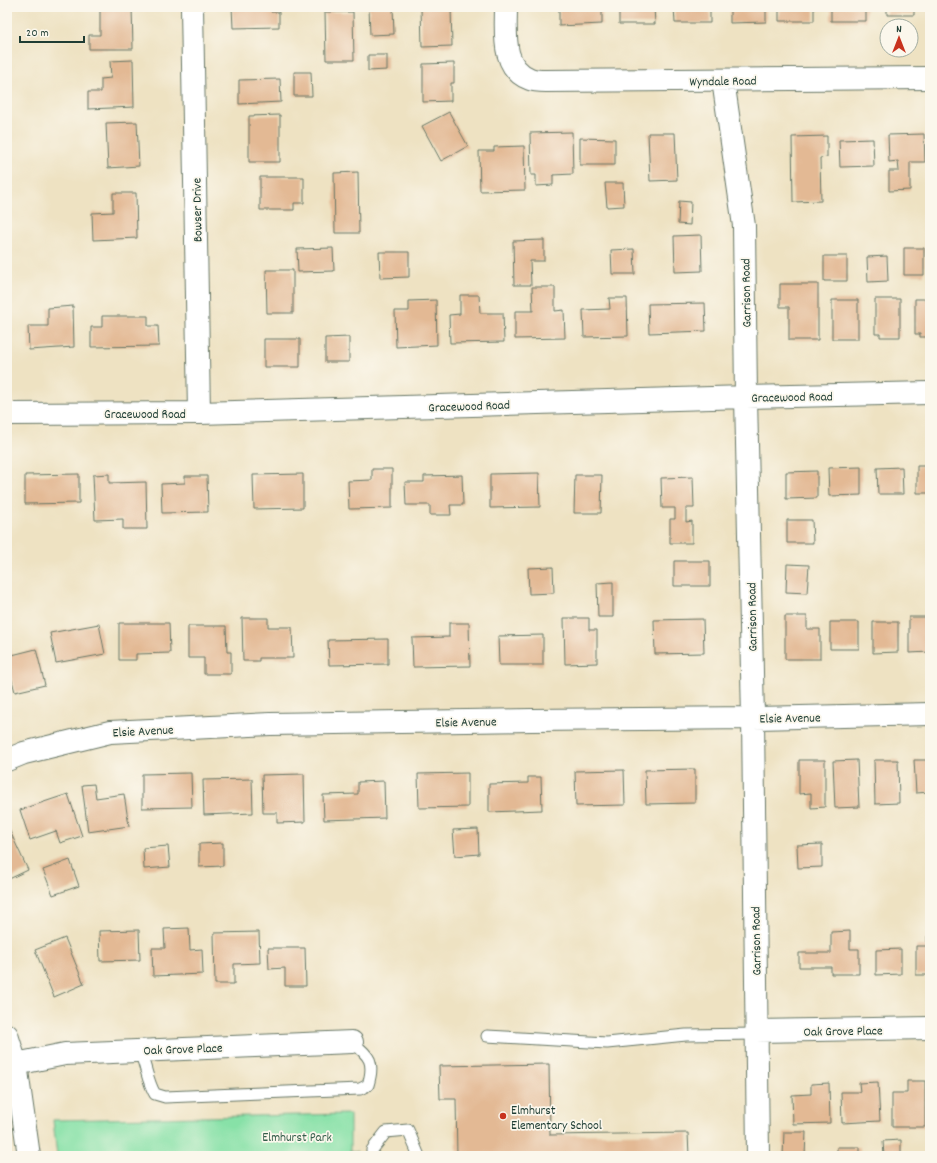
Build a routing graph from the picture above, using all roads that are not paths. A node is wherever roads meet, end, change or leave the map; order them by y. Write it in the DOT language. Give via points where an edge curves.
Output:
graph roads {
  1 [pos="192,7"];
  2 [pos="506,7"];
  3 [pos="930,78"];
  4 [pos="723,80"];
  5 [pos="930,393"];
  6 [pos="746,397"];
  7 [pos="199,413"];
  8 [pos="7,414"];
  9 [pos="930,714"];
  10 [pos="753,718"];
  11 [pos="7,760"];
  12 [pos="930,1028"];
  13 [pos="756,1032"];
  14 [pos="7,1035"];
  15 [pos="487,1036"];
  16 [pos="352,1042"];
  17 [pos="139,1050"];
  18 [pos="16,1064"];
  19 [pos="30,1156"];
  20 [pos="372,1156"];
  21 [pos="419,1156"];
  22 [pos="758,1156"];
  1 -- 7 [label="street, Bowser Drive"];
  2 -- 4 [label="street, Wyndale Road" via="509,59 519,72 531,79"];
  3 -- 4 [label="street, Wyndale Road"];
  4 -- 6 [label="street, Garrison Road" via="744,226"];
  5 -- 6 [label="street, Gracewood Road"];
  6 -- 7 [label="street, Gracewood Road"];
  6 -- 10 [label="street, Garrison Road"];
  7 -- 8 [label="street, Gracewood Road"];
  9 -- 10 [label="street, Elsie Avenue"];
  10 -- 11 [label="street, Elsie Avenue" via="270,724 110,732 24,753"];
  10 -- 13 [label="street, Garrison Road"];
  12 -- 13 [label="street, Oak Grove Place"];
  13 -- 15 [label="lane" via="686,1035 607,1043"];
  13 -- 22 [label="street, Garrison Road"];
  14 -- 18 [label="street"];
  16 -- 17 [label="street, Oak Grove Place"];
  16 -- 17 [label="lane" via="369,1058 372,1073 368,1085 360,1089 165,1097 155,1094 151,1087"];
  17 -- 18 [label="street, Oak Grove Place" via="65,1054"];
  18 -- 19 [label="street"];
  20 -- 21 [label="lane" via="372,1150 386,1132 408,1130"];
}
